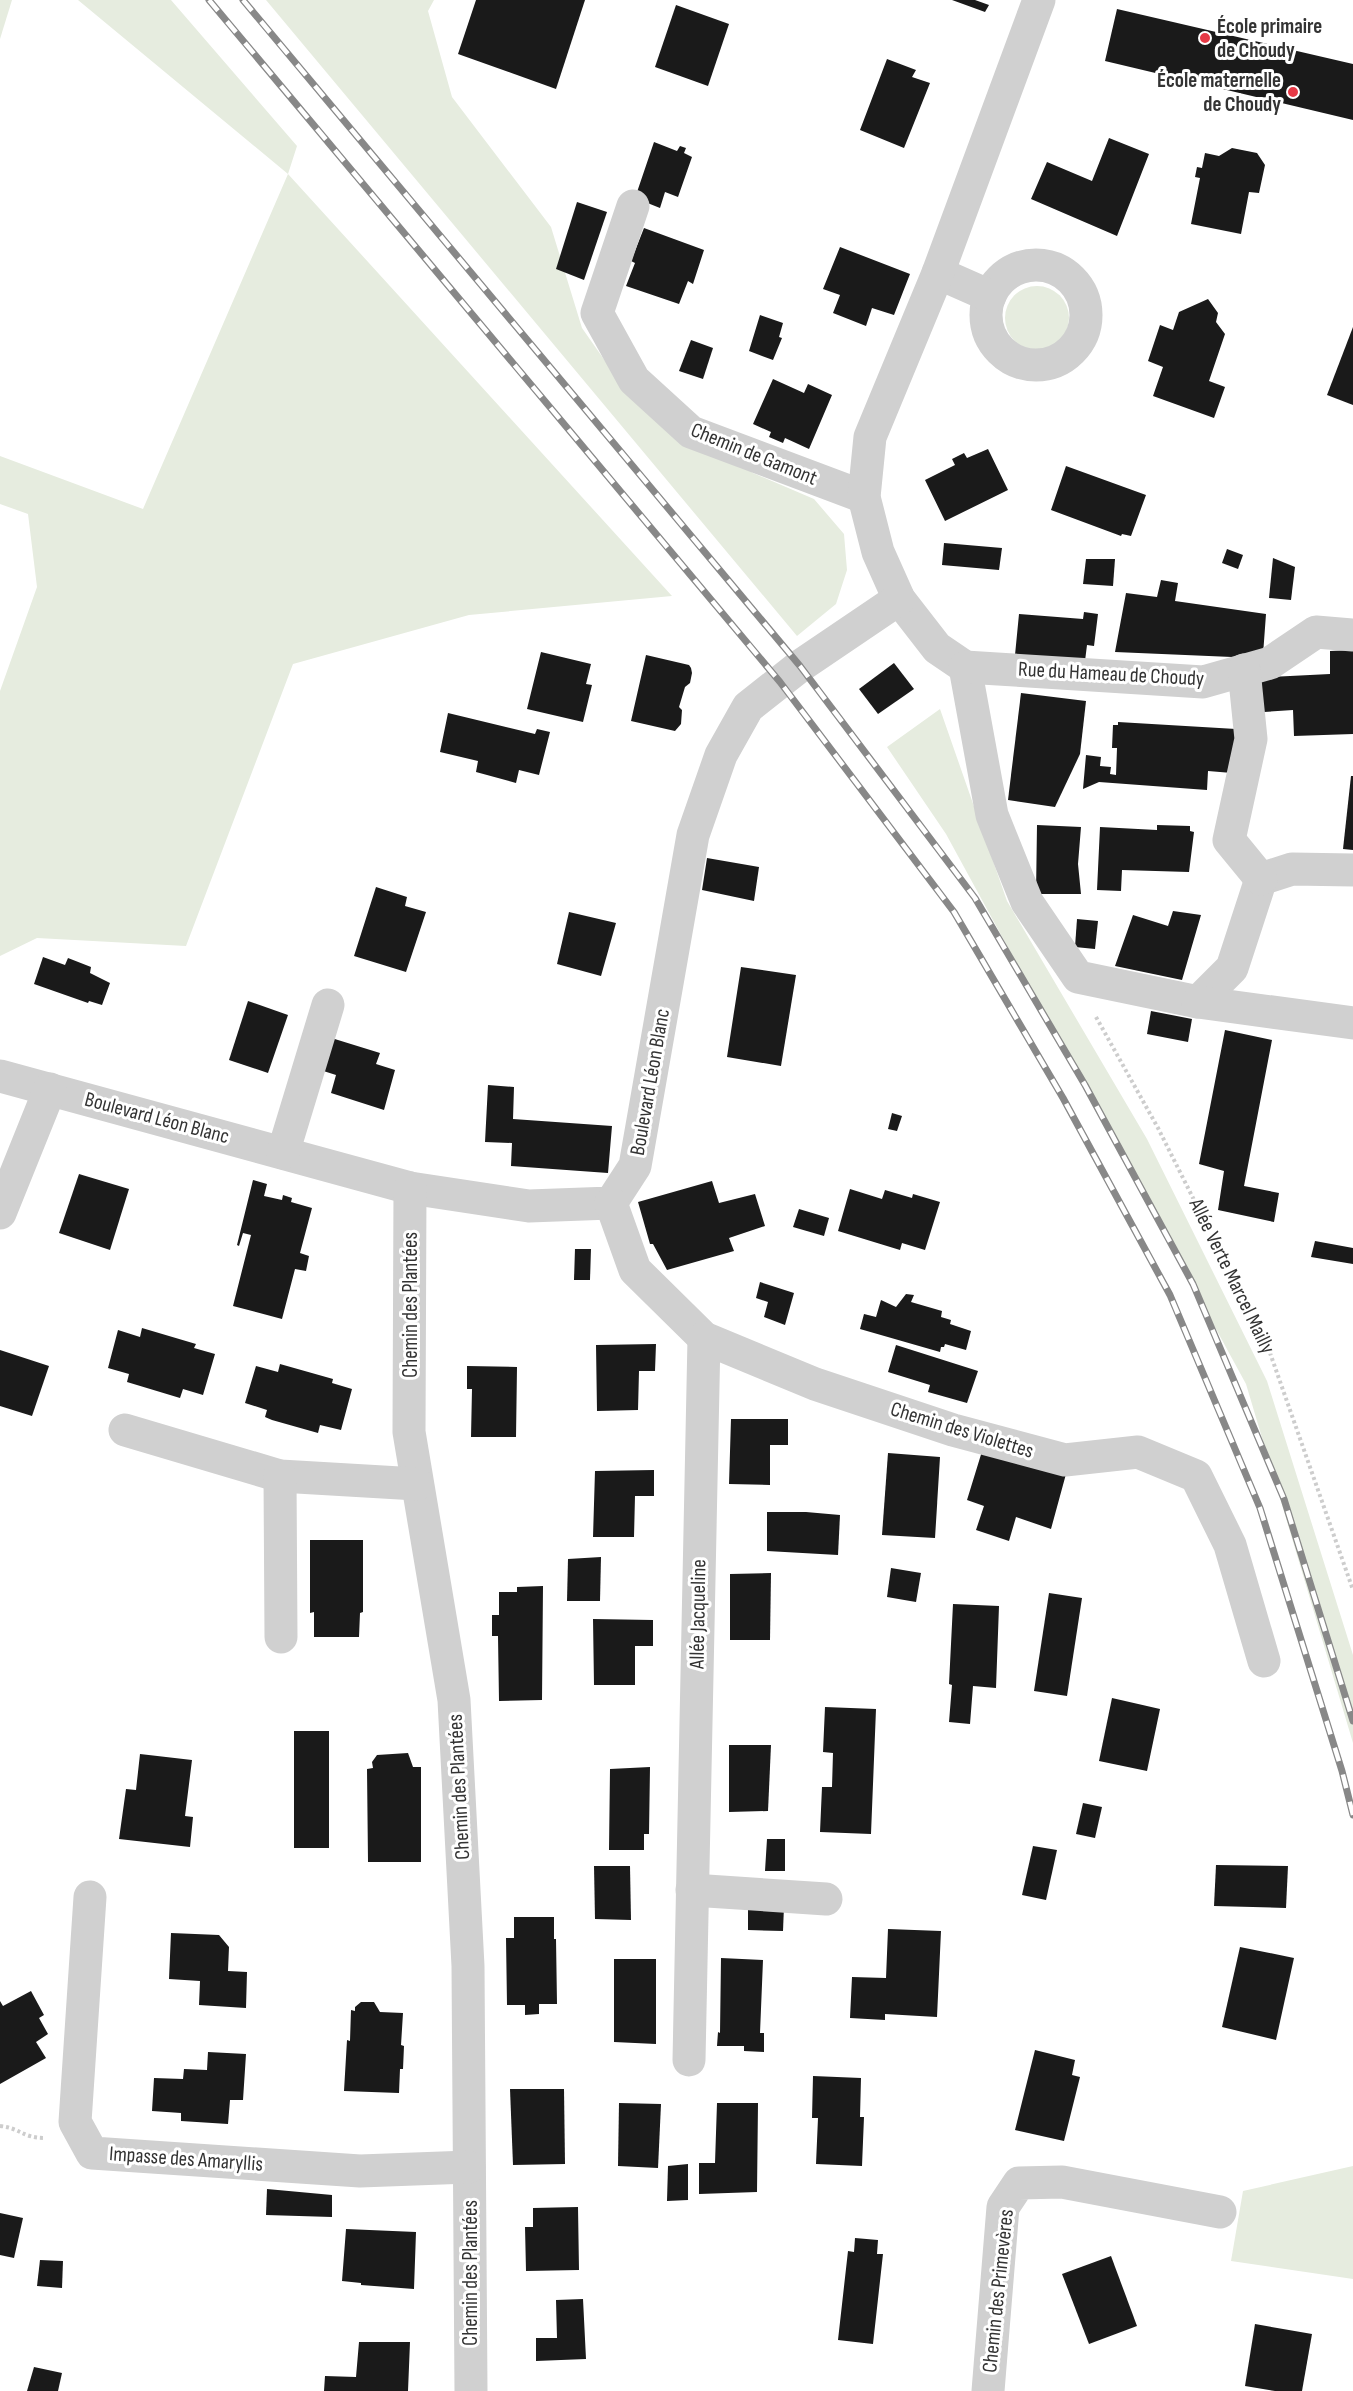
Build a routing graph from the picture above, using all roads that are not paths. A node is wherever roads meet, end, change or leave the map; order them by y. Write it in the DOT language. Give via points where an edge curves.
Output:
graph roads {
  1 [pos="1039,0"];
  2 [pos="633,206"];
  3 [pos="938,273"];
  4 [pos="990,296"];
  5 [pos="864,497"];
  6 [pos="899,599"];
  7 [pos="1353,635"];
  8 [pos="965,667"];
  9 [pos="1244,670"];
  10 [pos="1353,870"];
  11 [pos="1261,879"];
  12 [pos="1198,1002"];
  13 [pos="328,1005"];
  14 [pos="1353,1023"];
  15 [pos="0,1076"];
  16 [pos="50,1089"];
  17 [pos="283,1153"];
  18 [pos="410,1188"];
  19 [pos="611,1203"];
  20 [pos="0,1214"];
  21 [pos="704,1338"];
  22 [pos="125,1430"];
  23 [pos="280,1476"];
  24 [pos="417,1484"];
  25 [pos="281,1637"];
  26 [pos="1264,1661"];
  27 [pos="692,1890"];
  28 [pos="90,1897"];
  29 [pos="826,1899"];
  30 [pos="689,2060"];
  31 [pos="470,2167"];
  32 [pos="1220,2212"];
  33 [pos="471,2391"];
  34 [pos="988,2391"];
  1 -- 3 [label="street"];
  2 -- 5 [label="street, Chemin de Gamont" via="597,313 634,380 691,432"];
  3 -- 4 [label="street"];
  3 -- 5 [label="street" via="870,437"];
  5 -- 6 [label="street" via="878,552"];
  6 -- 8 [label="street" via="937,648"];
  6 -- 19 [label="street, Boulevard Léon Blanc" via="800,666 748,707 721,755 693,835 635,1166"];
  7 -- 9 [label="street, Rue du Hameau de Choudy" via="1316,632 1270,663"];
  8 -- 9 [label="street, Rue du Hameau de Choudy" via="1203,682"];
  8 -- 12 [label="street" via="992,815 1027,902 1078,977"];
  9 -- 11 [label="street" via="1251,739 1228,840"];
  10 -- 11 [label="street" via="1292,869"];
  11 -- 12 [label="street" via="1232,968"];
  12 -- 14 [label="street"];
  13 -- 17 [label="street"];
  15 -- 16 [label="street, Boulevard Léon Blanc"];
  16 -- 17 [label="street, Boulevard Léon Blanc"];
  16 -- 20 [label="street"];
  17 -- 18 [label="street, Boulevard Léon Blanc"];
  18 -- 19 [label="street, Boulevard Léon Blanc" via="528,1206"];
  18 -- 24 [label="street, Chemin des Plantées" via="409,1432"];
  19 -- 21 [label="street, Chemin des Violettes" via="635,1270"];
  21 -- 26 [label="street, Chemin des Violettes" via="815,1384 953,1430 1065,1460 1138,1452 1197,1476 1230,1545"];
  21 -- 27 [label="street, Allée Jacqueline"];
  22 -- 23 [label="street"];
  23 -- 24 [label="street"];
  23 -- 25 [label="street"];
  24 -- 31 [label="street, Chemin des Plantées" via="454,1700 468,1966"];
  27 -- 29 [label="street"];
  27 -- 30 [label="street, Allée Jacqueline"];
  28 -- 31 [label="street, Impasse des Amaryllis" via="75,2122 92,2153 360,2171"];
  31 -- 33 [label="street, Chemin des Plantées"];
  32 -- 34 [label="street, Chemin des Primevères" via="1062,2182 1019,2183 1003,2207"];
}
